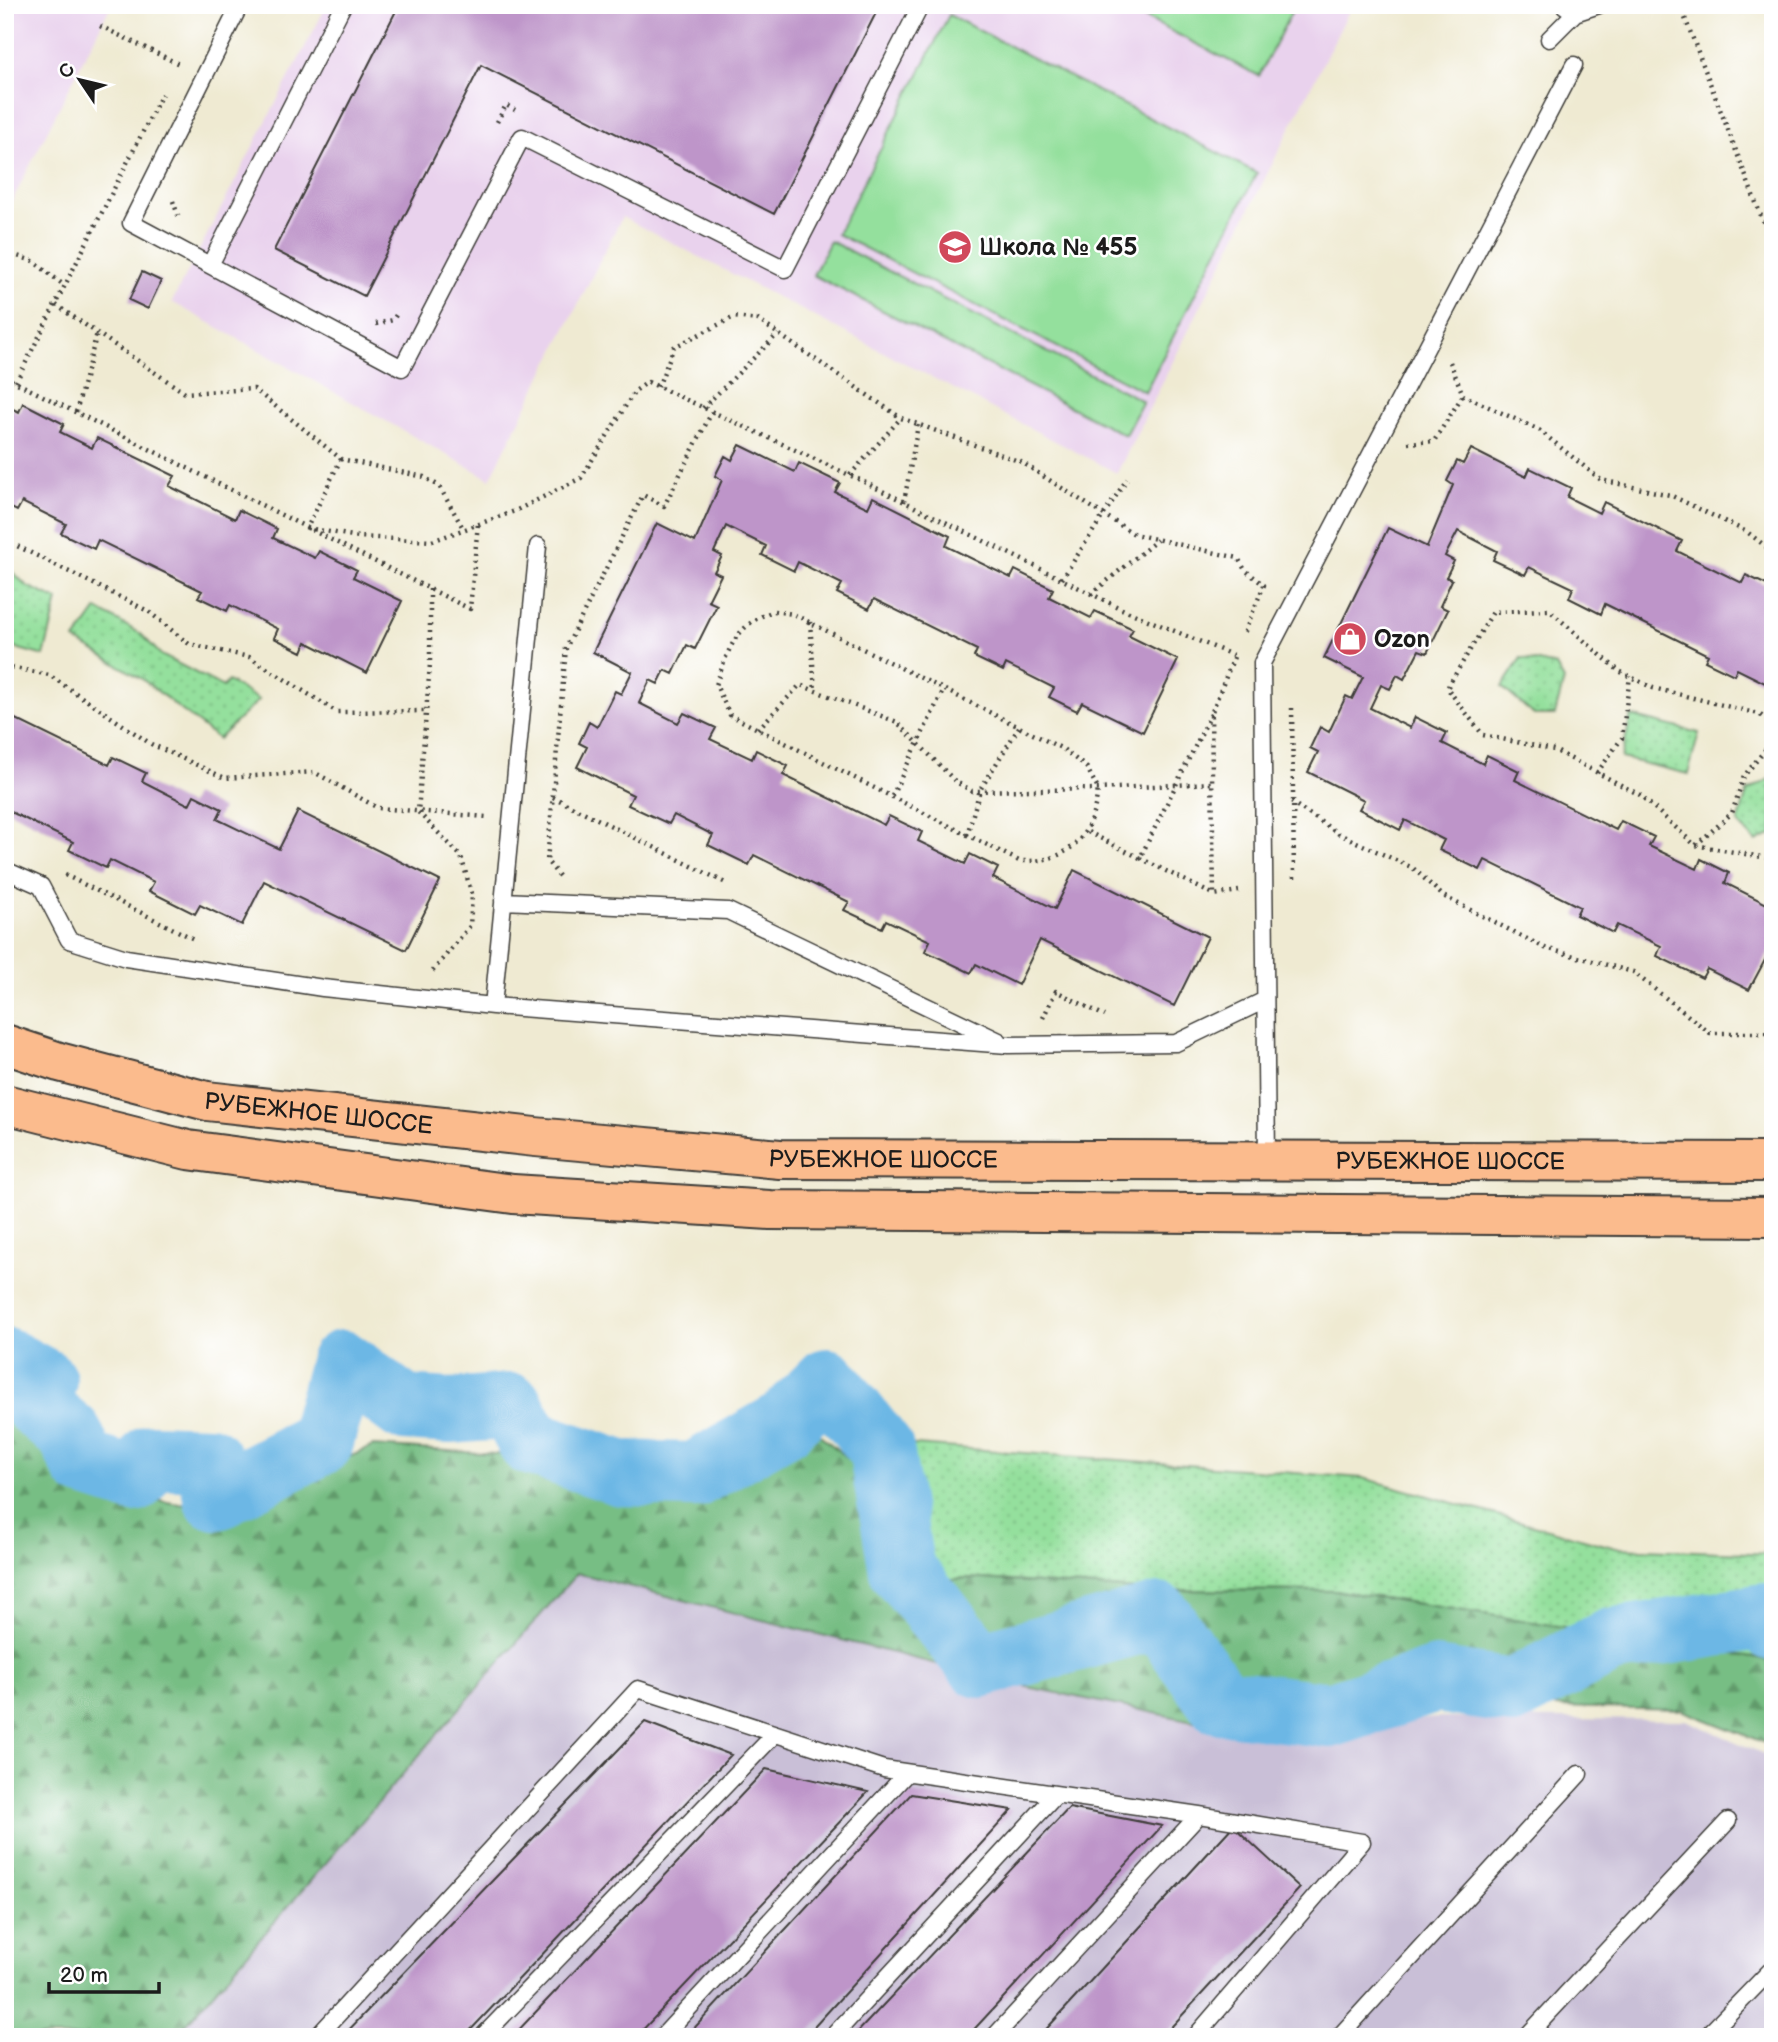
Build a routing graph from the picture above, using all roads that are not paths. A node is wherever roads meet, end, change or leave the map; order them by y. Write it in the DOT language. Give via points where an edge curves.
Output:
graph roads {
  1 [pos="240,5"];
  2 [pos="343,5"];
  3 [pos="921,5"];
  4 [pos="1599,5"];
  5 [pos="1570,9"];
  6 [pos="1549,39"];
  7 [pos="1574,65"];
  8 [pos="210,265"];
  9 [pos="538,546"];
  10 [pos="5,870"];
  11 [pos="503,901"];
  12 [pos="1263,1001"];
  13 [pos="493,1006"];
  14 [pos="5,1044"];
  15 [pos="1008,1045"];
  16 [pos="5,1104"];
  17 [pos="1267,1160"];
  18 [pos="1773,1162"];
  19 [pos="1757,1217"];
  20 [pos="775,1734"];
  21 [pos="907,1773"];
  22 [pos="1579,1774"];
  23 [pos="1055,1796"];
  24 [pos="1199,1815"];
  25 [pos="1728,1821"];
  26 [pos="1773,1968"];
  27 [pos="317,2037"];
  28 [pos="482,2037"];
  29 [pos="662,2037"];
  30 [pos="832,2037"];
  31 [pos="993,2037"];
  32 [pos="1195,2037"];
  33 [pos="1339,2037"];
  34 [pos="1526,2037"];
  35 [pos="1706,2037"];
  1 -- 8 [label="lane" via="131,223"];
  2 -- 8 [label="lane"];
  3 -- 8 [label="lane" via="785,269 522,137 402,368"];
  4 -- 5 [label="lane"];
  5 -- 6 [label="lane"];
  7 -- 12 [label="lane" via="1262,663"];
  9 -- 11 [label="lane"];
  10 -- 13 [label="lane" via="41,886 69,940 126,958 323,988"];
  11 -- 13 [label="lane"];
  11 -- 15 [label="lane" via="728,911"];
  12 -- 15 [label="lane" via="1177,1043"];
  12 -- 17 [label="lane"];
  13 -- 15 [label="lane"];
  14 -- 17 [label="main road, РУБЕЖНОЕ ШОССЕ" via="207,1101 535,1137 780,1159"];
  16 -- 19 [label="main road" via="188,1150 513,1194 770,1210"];
  17 -- 18 [label="main road, РУБЕЖНОЕ ШОССЕ"];
  20 -- 21 [label="lane"];
  20 -- 27 [label="lane" via="638,1689"];
  20 -- 28 [label="lane"];
  21 -- 23 [label="lane"];
  21 -- 29 [label="lane"];
  22 -- 33 [label="lane"];
  23 -- 24 [label="lane"];
  23 -- 30 [label="lane"];
  24 -- 31 [label="lane"];
  24 -- 32 [label="lane" via="1362,1842"];
  25 -- 34 [label="lane"];
  26 -- 35 [label="lane"];
}
